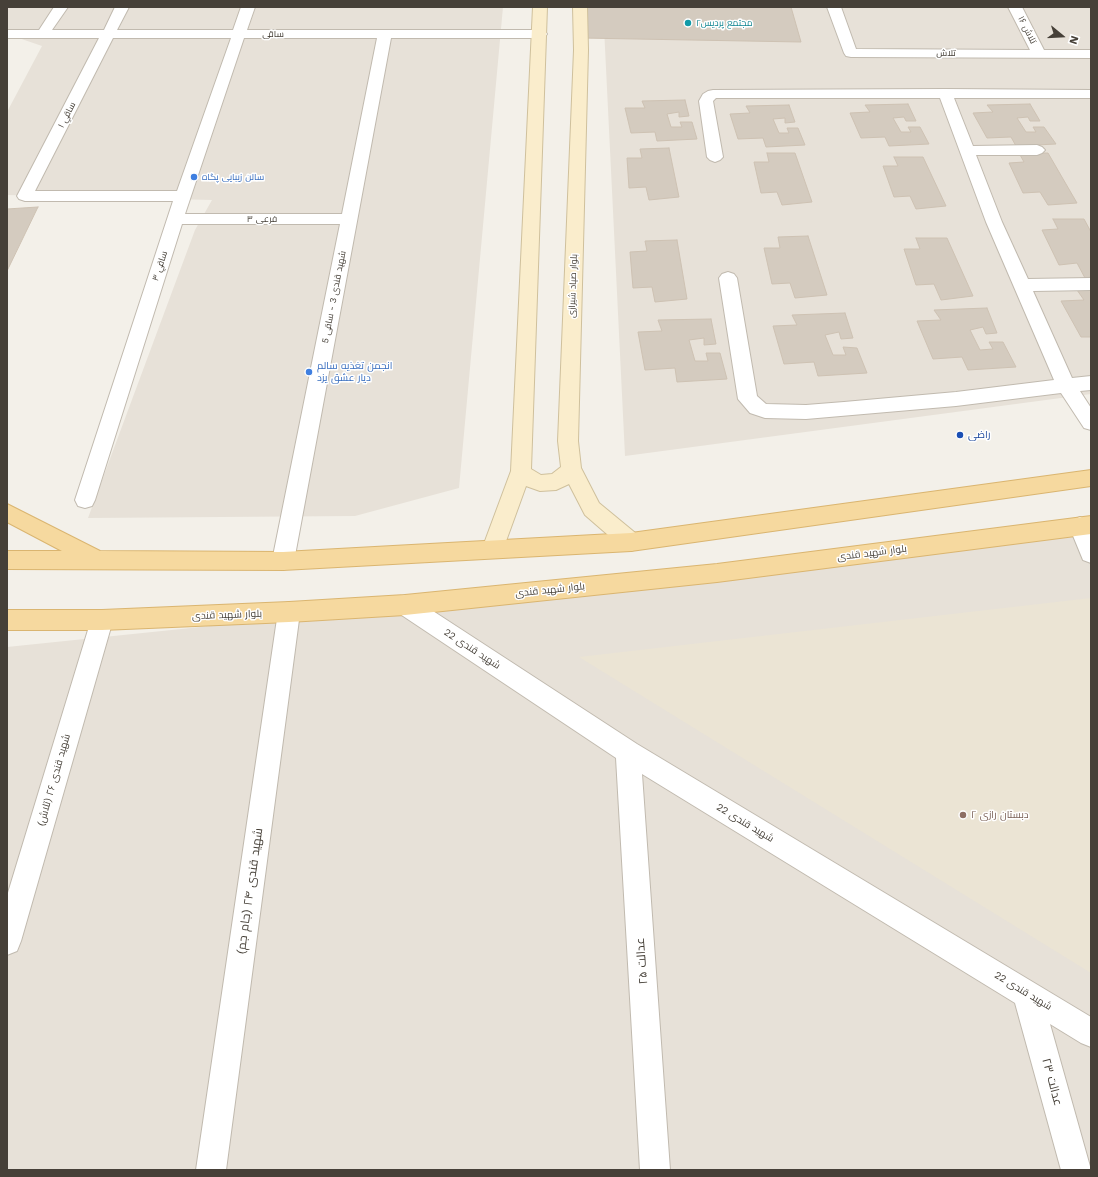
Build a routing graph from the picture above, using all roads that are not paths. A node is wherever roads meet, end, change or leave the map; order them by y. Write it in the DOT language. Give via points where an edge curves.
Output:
graph roads {
  1 [pos="61,7"];
  2 [pos="122,7"];
  3 [pos="248,7"];
  4 [pos="540,7"];
  5 [pos="580,7"];
  6 [pos="834,7"];
  7 [pos="1015,7"];
  8 [pos="7,34"];
  9 [pos="43,34"];
  10 [pos="108,34"];
  11 [pos="238,34"];
  12 [pos="385,34"];
  13 [pos="540,34"];
  14 [pos="1039,53"];
  15 [pos="1091,54"];
  16 [pos="945,93"];
  17 [pos="1091,94"];
  18 [pos="1037,150"];
  19 [pos="967,151"];
  20 [pos="715,157"];
  21 [pos="183,196"];
  22 [pos="176,219"];
  23 [pos="349,219"];
  24 [pos="728,278"];
  25 [pos="1091,284"];
  26 [pos="1022,285"];
  27 [pos="1091,383"];
  28 [pos="1066,386"];
  29 [pos="1091,423"];
  30 [pos="571,468"];
  31 [pos="521,471"];
  32 [pos="1091,478"];
  33 [pos="85,500"];
  34 [pos="7,512"];
  35 [pos="1085,526"];
  36 [pos="631,542"];
  37 [pos="493,549"];
  38 [pos="1091,554"];
  39 [pos="97,560"];
  40 [pos="283,561"];
  41 [pos="11,562"];
  42 [pos="405,605"];
  43 [pos="289,612"];
  44 [pos="7,620"];
  45 [pos="102,620"];
  46 [pos="628,752"];
  47 [pos="7,941"];
  48 [pos="1028,994"];
  49 [pos="1091,1032"];
  50 [pos="211,1170"];
  51 [pos="655,1170"];
  52 [pos="1076,1170"];
  1 -- 9 [label="street"];
  2 -- 10 [label="street, ساقي ۱"];
  3 -- 11 [label="street, ساقي ۳"];
  4 -- 13 [label="main road"];
  5 -- 30 [label="main road, بلوار صیاد شیرازی" via="581,50 568,441"];
  6 -- 14 [label="street, تلاش" via="851,53"];
  7 -- 14 [label="street, تلاش ۱۶"];
  8 -- 9 [label="street, ساقی"];
  9 -- 10 [label="street, ساقی"];
  10 -- 11 [label="street, ساقی"];
  10 -- 21 [label="street, ساقي ۱" via="25,196"];
  11 -- 12 [label="street, ساقی"];
  11 -- 21 [label="street, ساقي ۳"];
  12 -- 13 [label="street, ساقی"];
  12 -- 23 [label="street, شهید قندی 3 - ساقی 5"];
  13 -- 31 [label="main road"];
  14 -- 15 [label="street, تلاش"];
  16 -- 17 [label="street"];
  16 -- 19 [label="street"];
  16 -- 20 [label="street" via="713,94 706,101"];
  18 -- 19 [label="street"];
  19 -- 26 [label="street"];
  21 -- 22 [label="street, ساقي ۳"];
  22 -- 23 [label="street, فرعی ۳"];
  22 -- 33 [label="street, ساقي ۳"];
  23 -- 40 [label="street, شهید قندی 3 - ساقی 5"];
  24 -- 28 [label="street" via="748,400 765,411 806,412 844,409"];
  25 -- 26 [label="street"];
  26 -- 28 [label="street"];
  27 -- 28 [label="street"];
  28 -- 29 [label="street"];
  30 -- 31 [label="main road" via="566,476 556,482 540,483 528,478"];
  30 -- 36 [label="main road, بلوار صیاد شیرازی" via="592,509"];
  31 -- 37 [label="main road"];
  32 -- 36 [label="main road"];
  34 -- 39 [label="main road"];
  35 -- 38 [label="street"];
  35 -- 42 [label="main road, بلوار شهید قندی" via="717,573"];
  36 -- 37 [label="main road"];
  37 -- 40 [label="main road"];
  39 -- 40 [label="main road"];
  39 -- 41 [label="main road"];
  42 -- 43 [label="main road, بلوار شهید قندی"];
  42 -- 46 [label="street, شهید قندی 22"];
  43 -- 45 [label="main road, بلوار شهید قندی"];
  43 -- 50 [label="street, شهید قندی ۲۴ (جام جم)"];
  44 -- 45 [label="main road, بلوار شهید قندی"];
  45 -- 47 [label="street, شهید قندی ۲۶ (تلاش)"];
  46 -- 48 [label="street, شهید قندی 22"];
  46 -- 51 [label="street, عدالت ۲۵"];
  48 -- 49 [label="street, شهید قندی 22"];
  48 -- 52 [label="street, عدالت ۲۳"];
}
